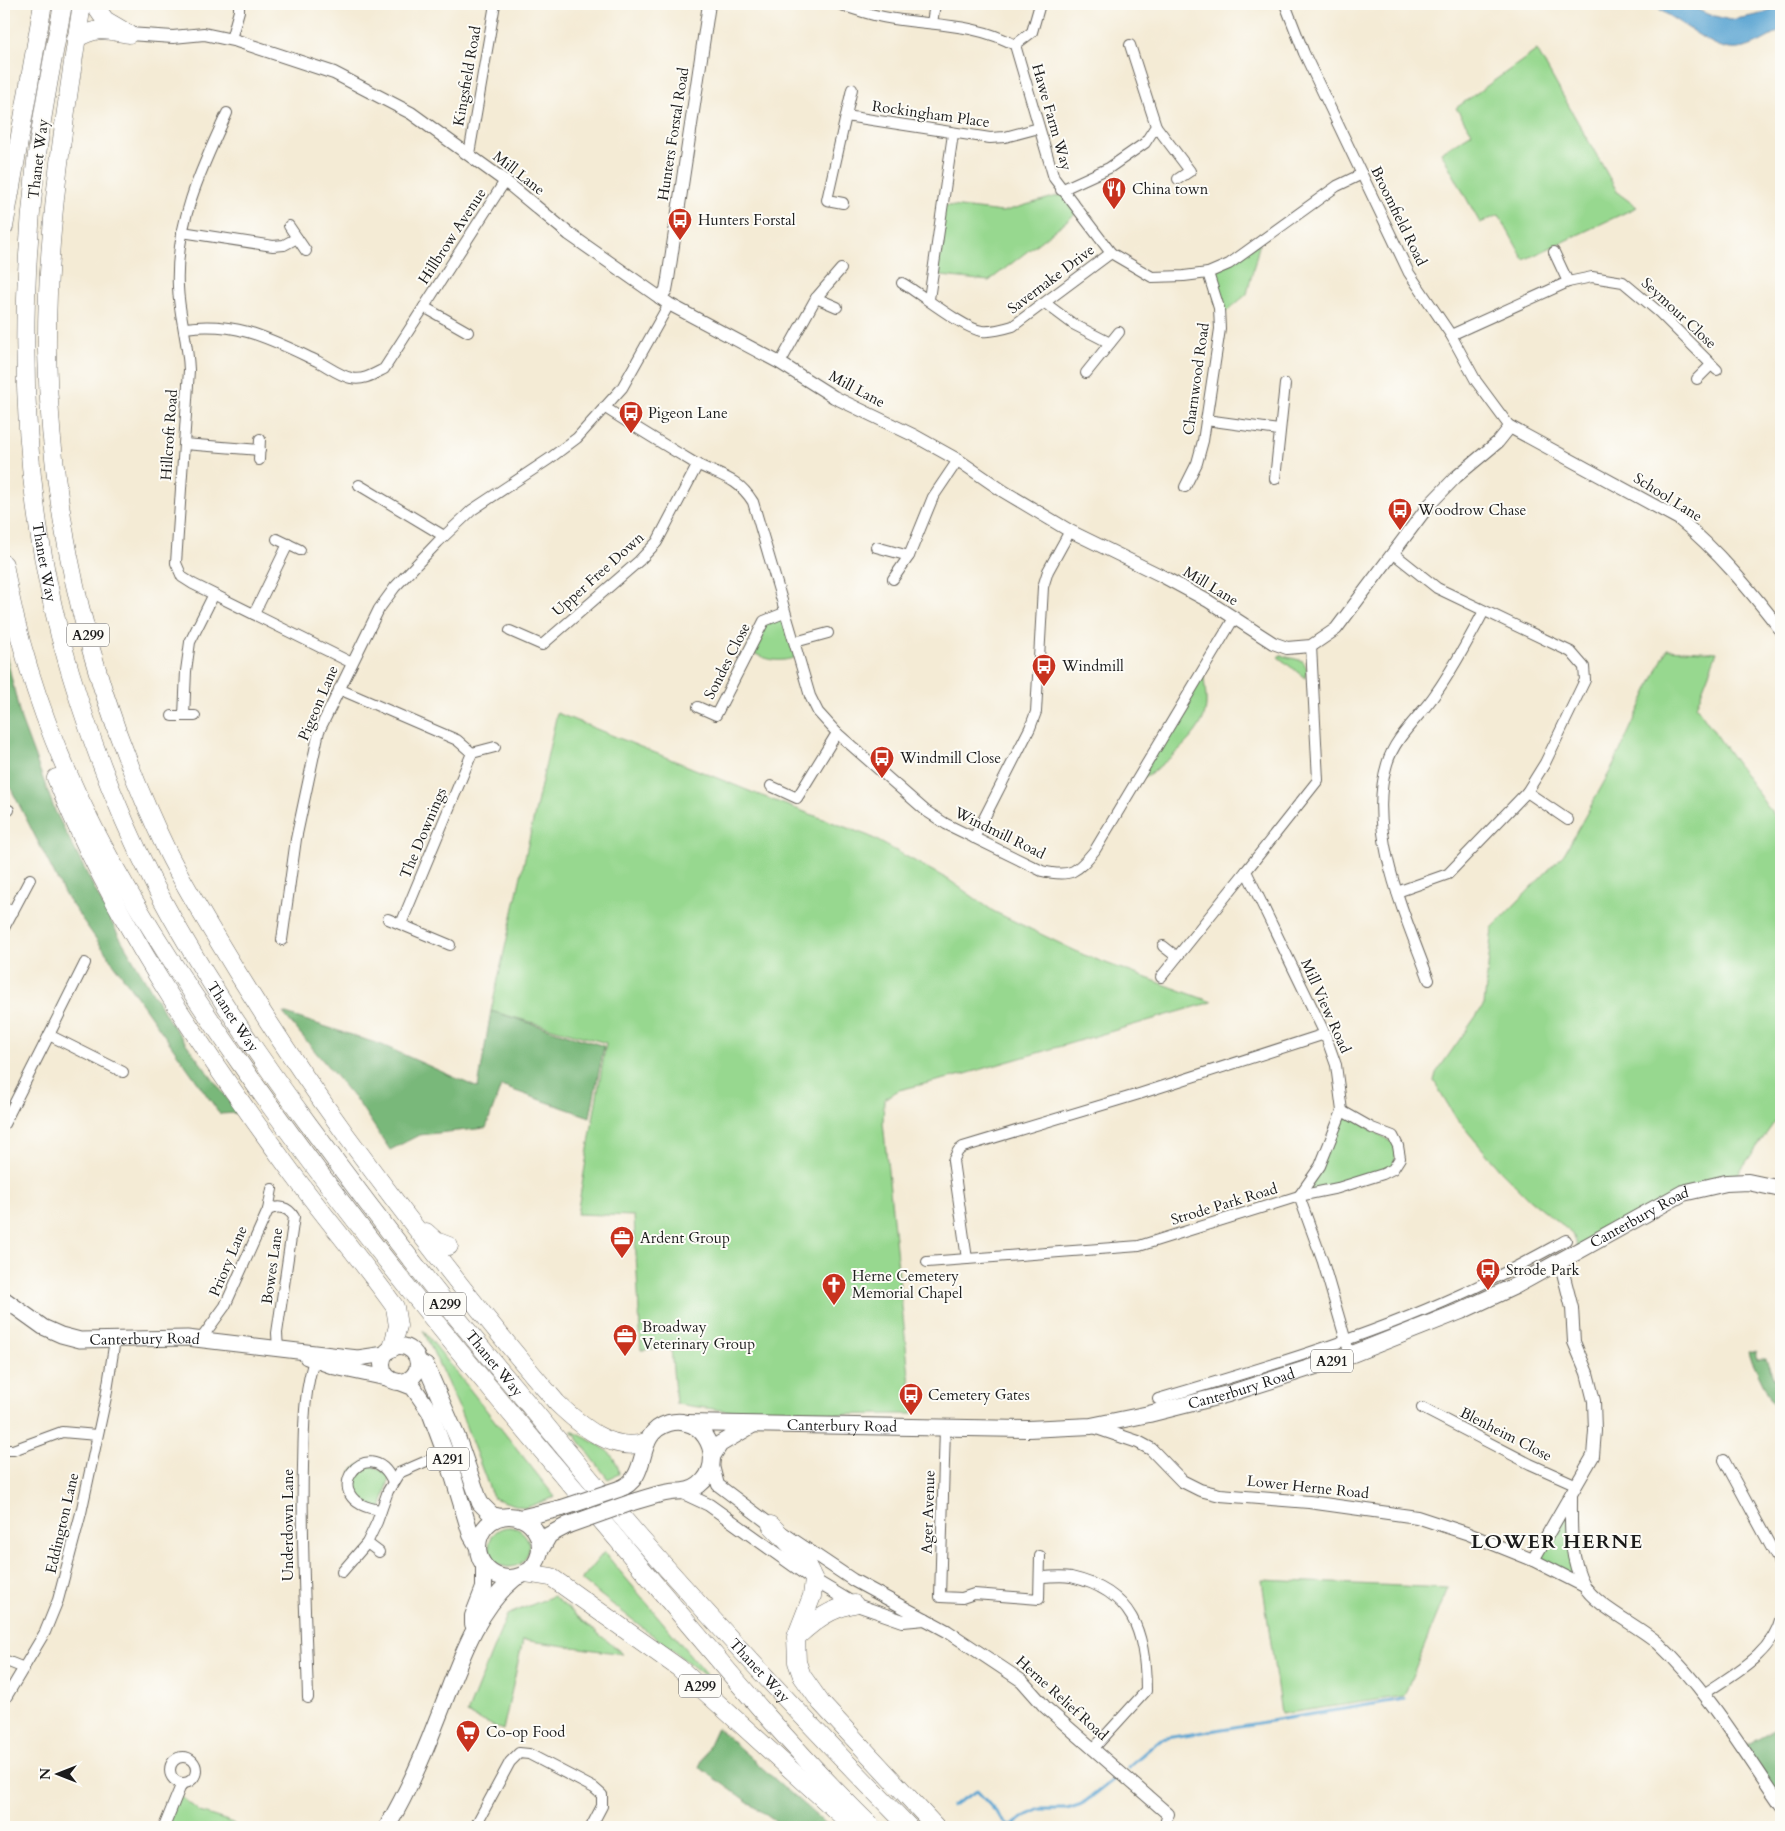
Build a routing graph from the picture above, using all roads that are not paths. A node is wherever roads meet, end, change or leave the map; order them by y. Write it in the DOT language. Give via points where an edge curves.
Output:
graph roads {
  1 [pos="43,4"];
  2 [pos="63,4"];
  3 [pos="82,4"];
  4 [pos="94,4"];
  5 [pos="239,4"];
  6 [pos="495,4"];
  7 [pos="710,4"];
  8 [pos="839,4"];
  9 [pos="935,4"];
  10 [pos="1040,4"];
  11 [pos="1285,4"];
  12 [pos="932,23"];
  13 [pos="129,34"];
  14 [pos="76,39"];
  15 [pos="230,40"];
  16 [pos="1015,45"];
  17 [pos="1130,45"];
  18 [pos="852,89"];
  19 [pos="227,113"];
  20 [pos="846,116"];
  21 [pos="1156,126"];
  22 [pos="1040,128"];
  23 [pos="953,134"];
  24 [pos="469,154"];
  25 [pos="1362,174"];
  26 [pos="1178,179"];
  27 [pos="505,181"];
  28 [pos="1061,190"];
  29 [pos="842,203"];
  30 [pos="289,226"];
  31 [pos="4,227"];
  32 [pos="182,232"];
  33 [pos="297,238"];
  34 [pos="306,251"];
  35 [pos="1554,252"];
  36 [pos="1111,253"];
  37 [pos="841,270"];
  38 [pos="1208,273"];
  39 [pos="1568,282"];
  40 [pos="902,283"];
  41 [pos="816,298"];
  42 [pos="929,299"];
  43 [pos="665,301"];
  44 [pos="1045,303"];
  45 [pos="424,307"];
  46 [pos="837,307"];
  47 [pos="185,328"];
  48 [pos="468,332"];
  49 [pos="1119,332"];
  50 [pos="1451,334"];
  51 [pos="1110,343"];
  52 [pos="780,363"];
  53 [pos="1086,373"];
  54 [pos="1697,379"];
  55 [pos="1285,384"];
  56 [pos="604,408"];
  57 [pos="1206,420"];
  58 [pos="1510,427"];
  59 [pos="1280,430"];
  60 [pos="260,439"];
  61 [pos="184,444"];
  62 [pos="958,460"];
  63 [pos="698,464"];
  64 [pos="1275,479"];
  65 [pos="359,486"];
  66 [pos="1186,487"];
  67 [pos="1070,531"];
  68 [pos="444,536"];
  69 [pos="277,539"];
  70 [pos="288,544"];
  71 [pos="876,547"];
  72 [pos="300,550"];
  73 [pos="1393,553"];
  74 [pos="908,556"];
  75 [pos="4,564"];
  76 [pos="893,580"];
  77 [pos="213,596"];
  78 [pos="1484,610"];
  79 [pos="784,613"];
  80 [pos="254,614"];
  81 [pos="1234,618"];
  82 [pos="1781,630"];
  83 [pos="510,631"];
  84 [pos="828,633"];
  85 [pos="795,642"];
  86 [pos="1311,646"];
  87 [pos="352,663"];
  88 [pos="338,688"];
  89 [pos="698,707"];
  90 [pos="42,713"];
  91 [pos="172,716"];
  92 [pos="837,732"];
  93 [pos="495,748"];
  94 [pos="472,753"];
  95 [pos="771,786"];
  96 [pos="1527,792"];
  97 [pos="1568,820"];
  98 [pos="974,838"];
  99 [pos="1246,870"];
  100 [pos="30,879"];
  101 [pos="1397,892"];
  102 [pos="8,910"];
  103 [pos="388,919"];
  104 [pos="401,924"];
  105 [pos="4,928"];
  106 [pos="282,940"];
  107 [pos="450,945"];
  108 [pos="1164,946"];
  109 [pos="1176,957"];
  110 [pos="86,964"];
  111 [pos="1161,977"];
  112 [pos="1429,980"];
  113 [pos="1325,1034"];
  114 [pos="49,1035"];
  115 [pos="123,1072"];
  116 [pos="1342,1111"];
  117 [pos="4,1124"];
  118 [pos="272,1189"];
  119 [pos="1781,1189"];
  120 [pos="1299,1196"];
  121 [pos="268,1210"];
  122 [pos="404,1212"];
  123 [pos="1566,1240"];
  124 [pos="450,1246"];
  125 [pos="1551,1251"];
  126 [pos="966,1259"];
  127 [pos="927,1262"];
  128 [pos="4,1299"];
  129 [pos="201,1339"];
  130 [pos="114,1340"];
  131 [pos="1348,1347"];
  132 [pos="278,1350"];
  133 [pos="389,1351"];
  134 [pos="315,1357"];
  135 [pos="418,1362"];
  136 [pos="395,1381"];
  137 [pos="1158,1399"];
  138 [pos="1422,1408"];
  139 [pos="686,1423"];
  140 [pos="752,1425"];
  141 [pos="1091,1426"];
  142 [pos="945,1428"];
  143 [pos="97,1435"];
  144 [pos="646,1442"];
  145 [pos="4,1450"];
  146 [pos="445,1453"];
  147 [pos="713,1457"];
  148 [pos="1724,1460"];
  149 [pos="393,1482"];
  150 [pos="1574,1491"];
  151 [pos="677,1492"];
  152 [pos="381,1510"];
  153 [pos="501,1517"];
  154 [pos="520,1518"];
  155 [pos="771,1525"];
  156 [pos="367,1543"];
  157 [pos="478,1547"];
  158 [pos="540,1551"];
  159 [pos="379,1552"];
  160 [pos="1040,1556"];
  161 [pos="1533,1560"];
  162 [pos="484,1565"];
  163 [pos="342,1572"];
  164 [pos="521,1575"];
  165 [pos="1781,1575"];
  166 [pos="1040,1577"];
  167 [pos="814,1580"];
  168 [pos="1584,1586"];
  169 [pos="854,1604"];
  170 [pos="1781,1618"];
  171 [pos="925,1619"];
  172 [pos="473,1631"];
  173 [pos="1780,1632"];
  174 [pos="796,1637"];
  175 [pos="4,1660"];
  176 [pos="24,1668"];
  177 [pos="1704,1694"];
  178 [pos="308,1698"];
  179 [pos="4,1701"];
  180 [pos="1094,1748"];
  181 [pos="182,1783"];
  182 [pos="1781,1806"];
  183 [pos="1168,1814"];
  184 [pos="476,1825"];
  185 [pos="164,1827"];
  186 [pos="387,1827"];
  187 [pos="591,1827"];
  188 [pos="854,1827"];
  189 [pos="872,1827"];
  190 [pos="909,1827"];
  191 [pos="936,1827"];
  192 [pos="1164,1827"];
  1 -- 31 [label="highway, Thanet Way"];
  2 -- 190 [label="highway, Thanet Way / A299" via="35,166 26,267 24,368 28,446 44,560 60,635 103,768 146,867 201,967 241,1028 416,1268 635,1532 791,1704"];
  3 -- 14 [label="highway, A299"];
  4 -- 13 [label="highway" via="110,24"];
  5 -- 15 [label="street"];
  6 -- 24 [label="street, Kingsfield Road"];
  7 -- 43 [label="street, Hunters Forstal Road"];
  8 -- 12 [label="street" via="883,17"];
  9 -- 12 [label="street"];
  10 -- 16 [label="street" via="1032,32"];
  11 -- 25 [label="street, Broomfield Road" via="1304,53"];
  12 -- 16 [label="street" via="980,30"];
  13 -- 14 [label="highway" via="92,30"];
  13 -- 15 [label="street, Mill Lane" via="174,37 204,34"];
  14 -- 122 [label="highway, A299" via="55,195 47,353 61,511 72,570 107,704 132,772 183,881 247,990 308,1082"];
  15 -- 24 [label="street, Mill Lane" via="334,73 411,113"];
  16 -- 22 [label="street, Hawe Farm Way"];
  17 -- 21 [label="street"];
  18 -- 20 [label="street, Rockingham Place"];
  19 -- 32 [label="street, Hillcroft Road" via="194,187"];
  20 -- 23 [label="street, Rockingham Place"];
  20 -- 29 [label="street, Rockingham Place" via="827,200"];
  21 -- 26 [label="street" via="1190,171"];
  21 -- 28 [label="street" via="1145,143 1109,168"];
  22 -- 23 [label="street, Rockingham Place" via="1005,137"];
  22 -- 28 [label="street, Hawe Farm Way" via="1054,178"];
  23 -- 42 [label="street"];
  24 -- 27 [label="street, Mill Lane"];
  25 -- 38 [label="street, Hawe Farm Way" via="1337,186 1229,264"];
  25 -- 50 [label="street, Broomfield Road" via="1409,273"];
  27 -- 43 [label="street, Mill Lane" via="569,234"];
  27 -- 45 [label="street, Hillbrow Avenue"];
  28 -- 36 [label="street, Hawe Farm Way"];
  30 -- 33 [label="street"];
  32 -- 33 [label="street" via="272,246 284,245"];
  32 -- 47 [label="street, Hillcroft Road" via="177,257 178,289"];
  33 -- 34 [label="street"];
  35 -- 39 [label="street"];
  36 -- 38 [label="street, Hawe Farm Way" via="1152,277"];
  36 -- 44 [label="street, Savernake Drive"];
  37 -- 41 [label="street"];
  38 -- 57 [label="street, Charnwood Road" via="1219,308 1220,329"];
  39 -- 50 [label="street, Seymour Close"];
  39 -- 54 [label="street, Seymour Close" via="1592,277 1623,282 1660,313 1714,367"];
  40 -- 42 [label="street, Savernake Drive"];
  41 -- 46 [label="street"];
  41 -- 52 [label="street"];
  42 -- 44 [label="street, Savernake Drive" via="969,327 982,331 1013,326"];
  43 -- 52 [label="street, Mill Lane"];
  43 -- 56 [label="street, Pigeon Lane" via="634,368"];
  44 -- 51 [label="street" via="1073,324"];
  45 -- 47 [label="street, Hillbrow Avenue" via="384,369 368,378 351,378 279,344 233,327 210,324"];
  45 -- 48 [label="street, Hillbrow Avenue"];
  47 -- 61 [label="street, Hillcroft Road" via="189,370"];
  49 -- 51 [label="street"];
  50 -- 58 [label="street, Broomfield Road" via="1476,381"];
  51 -- 53 [label="street"];
  52 -- 62 [label="street, Mill Lane" via="834,397"];
  55 -- 59 [label="street"];
  56 -- 63 [label="street, Windmill Road"];
  56 -- 68 [label="street, Pigeon Lane" via="577,438 472,510"];
  57 -- 59 [label="street"];
  57 -- 66 [label="street, Charnwood Road" via="1197,463"];
  58 -- 73 [label="street" via="1498,442 1429,504"];
  58 -- 82 [label="street, School Lane" via="1679,520 1748,587"];
  59 -- 64 [label="street"];
  60 -- 61 [label="street" via="259,455"];
  61 -- 77 [label="street, Hillcroft Road" via="176,563 182,577"];
  62 -- 67 [label="street, Mill Lane"];
  62 -- 74 [label="street" via="933,498"];
  63 -- 79 [label="street, Windmill Road" via="744,488 753,502"];
  63 -- 83 [label="street, Upper Free Down" via="657,542 639,561 542,645"];
  65 -- 68 [label="street"];
  67 -- 81 [label="street, Mill Lane" via="1160,575"];
  67 -- 98 [label="street" via="1043,587 1036,712"];
  68 -- 87 [label="street, Pigeon Lane" via="395,587 379,609"];
  69 -- 70 [label="street"];
  70 -- 72 [label="street"];
  70 -- 80 [label="street"];
  71 -- 74 [label="street"];
  73 -- 78 [label="street" via="1437,588"];
  73 -- 86 [label="street" via="1336,629"];
  74 -- 76 [label="street"];
  75 -- 90 [label="highway, Thanet Way / A299" via="19,637"];
  77 -- 80 [label="street, Hillcroft Road"];
  77 -- 91 [label="street" via="190,642 186,672 189,716"];
  78 -- 96 [label="street" via="1572,652 1584,667 1585,680 1545,763"];
  78 -- 101 [label="street" via="1455,665 1403,734 1387,763 1382,794 1383,838"];
  79 -- 85 [label="street, Windmill Road"];
  79 -- 89 [label="street, Sondes Close" via="764,621 716,715"];
  80 -- 87 [label="street, Hillcroft Road"];
  81 -- 86 [label="street, Mill Lane" via="1273,643 1287,648"];
  81 -- 98 [label="street, Windmill Road" via="1095,850 1081,868 1070,874 1042,871"];
  84 -- 85 [label="street"];
  85 -- 92 [label="street, Windmill Road" via="810,696 818,712"];
  86 -- 99 [label="street" via="1318,780"];
  87 -- 88 [label="street, Pigeon Lane"];
  88 -- 94 [label="street" via="458,740"];
  88 -- 106 [label="street, Pigeon Lane" via="319,731 312,757 291,867"];
  90 -- 133 [label="highway, A299" via="41,740 70,814 132,934 207,1054 395,1307 398,1326"];
  90 -- 189 [label="highway, Thanet Way / A299" via="82,809 121,881 184,983 311,1162 418,1302 555,1467 773,1722"];
  92 -- 95 [label="street" via="797,798"];
  92 -- 98 [label="street, Windmill Road" via="926,812"];
  93 -- 94 [label="street"];
  94 -- 104 [label="street, The Downings"];
  96 -- 97 [label="street"];
  96 -- 101 [label="street" via="1448,874"];
  99 -- 109 [label="street"];
  99 -- 113 [label="street, Mill View Road"];
  100 -- 102 [label="street"];
  101 -- 112 [label="street"];
  102 -- 105 [label="street"];
  103 -- 104 [label="street"];
  104 -- 107 [label="street"];
  108 -- 109 [label="street"];
  109 -- 111 [label="street"];
  110 -- 114 [label="street"];
  113 -- 116 [label="street, Mill View Road" via="1336,1065"];
  113 -- 126 [label="street" via="963,1146 953,1161"];
  114 -- 115 [label="street"];
  114 -- 117 [label="street"];
  116 -- 120 [label="street, Mill View Road" via="1320,1166"];
  116 -- 120 [label="street, Strode Park Road" via="1393,1136 1400,1158 1393,1169 1384,1174"];
  118 -- 121 [label="street, Priory Lane"];
  119 -- 125 [label="main road, Canterbury Road / A291" via="1748,1182 1706,1186"];
  120 -- 126 [label="street, Strode Park Road" via="1139,1246"];
  120 -- 131 [label="street"];
  121 -- 129 [label="street, Priory Lane" via="225,1306"];
  121 -- 132 [label="street, Bowes Lane" via="278,1206 286,1208 294,1217 277,1333"];
  122 -- 124 [label="highway" via="436,1241"];
  122 -- 144 [label="highway, A299" via="535,1378 567,1413 614,1443 630,1446"];
  123 -- 125 [label="street, Canterbury Road"];
  125 -- 131 [label="main road, Canterbury Road / A291" via="1515,1286 1461,1311"];
  125 -- 150 [label="street, Lower Herne Road" via="1572,1308 1574,1342 1587,1372 1594,1401 1592,1456"];
  126 -- 127 [label="street, Strode Park Road"];
  128 -- 130 [label="main road, Canterbury Road" via="43,1327 61,1335 80,1340"];
  129 -- 130 [label="main road, Canterbury Road"];
  129 -- 132 [label="main road, Canterbury Road"];
  130 -- 143 [label="street, Eddington Lane"];
  131 -- 137 [label="street, Canterbury Road"];
  131 -- 141 [label="main road, Canterbury Road / A291" via="1228,1394"];
  132 -- 134 [label="main road, Canterbury Road"];
  133 -- 134 [label="main road, Canterbury Road" via="358,1358"];
  133 -- 135 [label="main road, A291" via="408,1348"];
  133 -- 136 [label="main road" via="382,1368"];
  134 -- 136 [label="main road, Canterbury Road"];
  134 -- 178 [label="street, Underdown Lane" via="304,1405 303,1430 303,1570"];
  135 -- 136 [label="main road" via="415,1373 406,1381"];
  135 -- 153 [label="main road, A291" via="426,1366 447,1413 480,1503 492,1515"];
  136 -- 146 [label="main road, A291" via="413,1387 424,1402"];
  138 -- 150 [label="street, Blenheim Close" via="1530,1464"];
  139 -- 140 [label="main road, Canterbury Road / A291"];
  139 -- 144 [label="main road, Canterbury Road" via="664,1425"];
  139 -- 147 [label="main road" via="704,1434"];
  140 -- 142 [label="main road, Canterbury Road / A291"];
  140 -- 147 [label="main road" via="720,1444"];
  141 -- 142 [label="main road, Canterbury Road / A291"];
  141 -- 161 [label="street, Lower Herne Road" via="1138,1442 1151,1450 1182,1481 1200,1490 1417,1517"];
  142 -- 166 [label="street, Ager Avenue" via="940,1597 962,1598 974,1594 1040,1599"];
  143 -- 145 [label="street" via="62,1432 13,1450"];
  143 -- 176 [label="street, Eddington Lane" via="58,1600 45,1632"];
  144 -- 154 [label="main road, bridge" via="635,1478 619,1489"];
  146 -- 149 [label="street" via="402,1470"];
  146 -- 157 [label="main road, A291" via="471,1535"];
  147 -- 151 [label="main road" via="707,1476 700,1484"];
  147 -- 155 [label="street, Herne Relief Road" via="718,1485"];
  148 -- 165 [label="street" via="1778,1560"];
  149 -- 152 [label="street"];
  149 -- 152 [label="street" via="374,1462 365,1461 351,1471 347,1482 354,1501"];
  150 -- 161 [label="street, Lower Herne Road"];
  150 -- 168 [label="street, Lower Herne Road" via="1572,1547"];
  151 -- 158 [label="main road, bridge" via="630,1503 568,1525 549,1535"];
  151 -- 167 [label="street" via="697,1498 723,1514"];
  152 -- 156 [label="street"];
  153 -- 154 [label="main road"];
  153 -- 157 [label="main road" via="484,1528"];
  154 -- 158 [label="main road" via="533,1528"];
  155 -- 167 [label="highway" via="804,1559"];
  155 -- 171 [label="street, Herne Relief Road" via="853,1580"];
  156 -- 159 [label="street"];
  156 -- 163 [label="street"];
  157 -- 162 [label="main road"];
  158 -- 164 [label="main road" via="538,1560"];
  160 -- 166 [label="street"];
  161 -- 168 [label="street, Lower Herne Road"];
  162 -- 164 [label="main road" via="498,1576"];
  162 -- 172 [label="main road" via="484,1588 473,1616"];
  164 -- 172 [label="main road" via="498,1593"];
  164 -- 188 [label="highway, A299" via="551,1577 679,1668"];
  166 -- 180 [label="street" via="1070,1577 1094,1586 1119,1598 1133,1617 1146,1672 1146,1691"];
  167 -- 169 [label="street"];
  167 -- 174 [label="highway" via="812,1596"];
  168 -- 177 [label="street, Lower Herne Road" via="1600,1602 1658,1643"];
  169 -- 171 [label="street" via="903,1621"];
  169 -- 174 [label="highway" via="819,1616"];
  170 -- 173 [label="street"];
  171 -- 180 [label="street, Herne Relief Road" via="1022,1681 1045,1707"];
  172 -- 186 [label="main road" via="411,1783"];
  173 -- 177 [label="street" via="1758,1657"];
  174 -- 191 [label="highway" via="797,1662 810,1690"];
  175 -- 176 [label="street"];
  176 -- 179 [label="street, Eddington Lane"];
  177 -- 182 [label="street, Lower Herne Road"];
  180 -- 183 [label="street, Herne Relief Road"];
  181 -- 185 [label="street"];
  183 -- 192 [label="street"];
  184 -- 187 [label="street" via="510,1762 519,1753 529,1754 602,1795 602,1806"];
}
